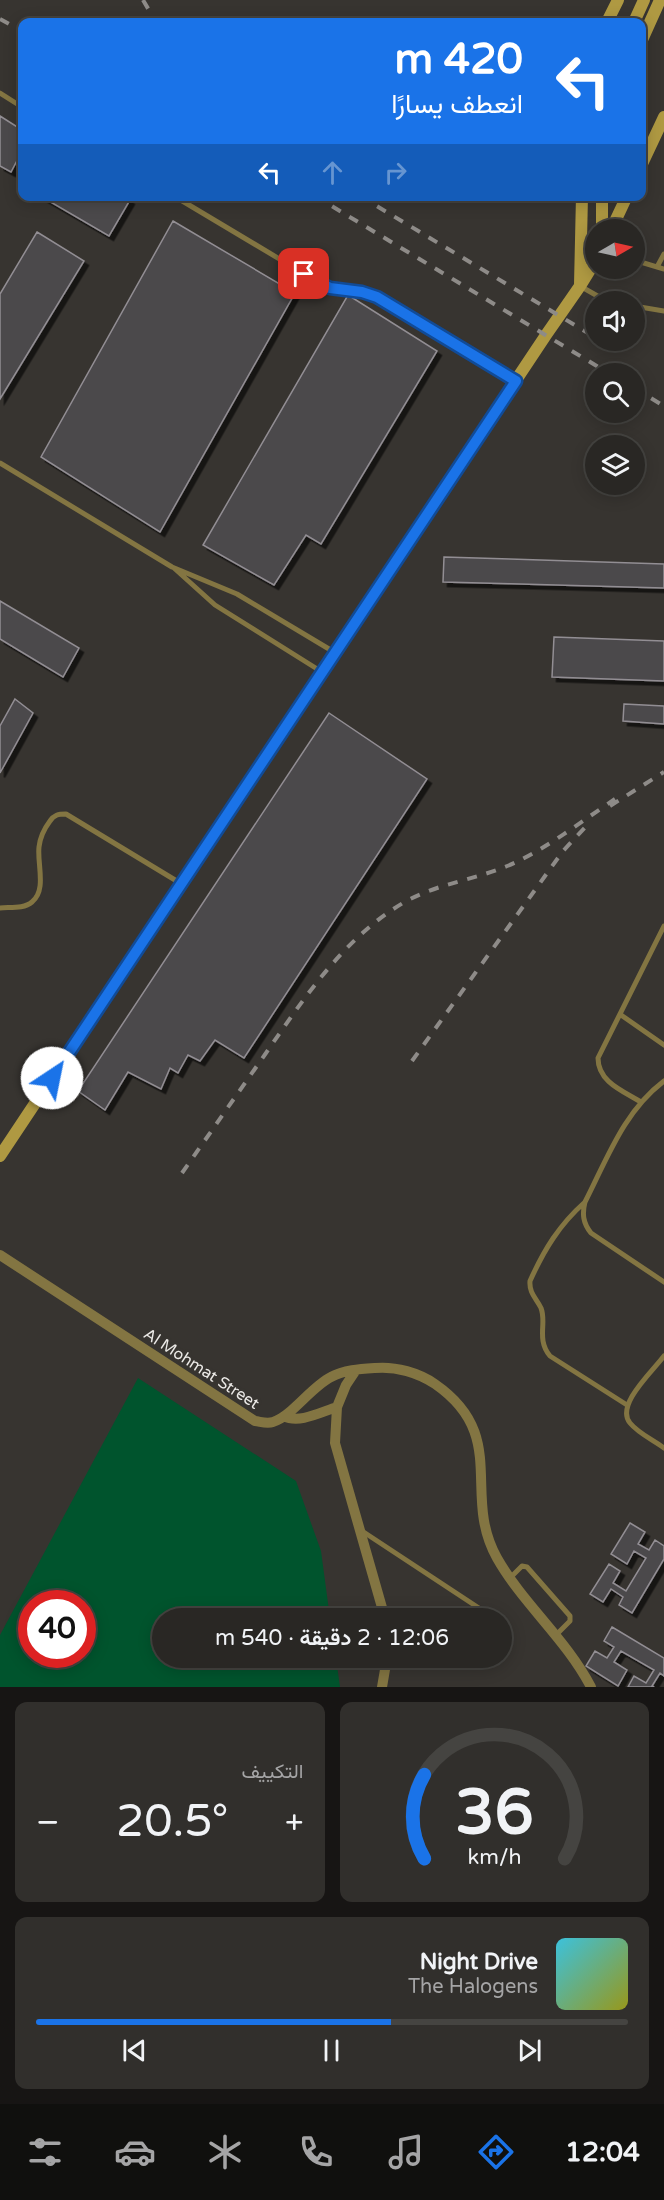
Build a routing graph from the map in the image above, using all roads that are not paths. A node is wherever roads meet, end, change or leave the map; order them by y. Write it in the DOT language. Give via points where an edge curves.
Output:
graph roads {
  1 [pos="618,0"];
  2 [pos="645,0"];
  3 [pos="660,0"];
  4 [pos="609,18"];
  5 [pos="636,18"];
  6 [pos="646,31"];
  7 [pos="0,93"];
  8 [pos="18,104"];
  9 [pos="664,117"];
  10 [pos="646,155"];
  11 [pos="182,201"];
  12 [pos="582,201"];
  13 [pos="602,201"];
  14 [pos="620,201"];
  15 [pos="625,201"];
  16 [pos="621,210"];
  17 [pos="602,219"];
  18 [pos="616,219"];
  19 [pos="664,254"];
  20 [pos="645,263"];
  21 [pos="661,268"];
  22 [pos="585,278"];
  23 [pos="580,286"];
  24 [pos="589,291"];
  25 [pos="645,308"];
  26 [pos="664,311"];
  27 [pos="516,381"];
  28 [pos="0,463"];
  29 [pos="172,567"];
  30 [pos="334,652"];
  31 [pos="322,672"];
  32 [pos="181,884"];
  33 [pos="0,908"];
  34 [pos="664,926"];
  35 [pos="621,1015"];
  36 [pos="664,1045"];
  37 [pos="664,1081"];
  38 [pos="641,1102"];
  39 [pos="0,1156"];
  40 [pos="585,1202"];
  41 [pos="0,1255"];
  42 [pos="664,1282"];
  43 [pos="664,1356"];
  44 [pos="356,1370"];
  45 [pos="627,1405"];
  46 [pos="337,1407"];
  47 [pos="284,1416"];
  48 [pos="664,1448"];
  49 [pos="360,1530"];
  50 [pos="510,1578"];
  51 [pos="383,1608"];
  52 [pos="480,1608"];
  53 [pos="556,1635"];
  54 [pos="385,1668"];
  55 [pos="588,1685"];
  56 [pos="382,1687"];
  1 -- 4 [label="street"];
  2 -- 5 [label="street"];
  3 -- 6 [label="street"];
  7 -- 8 [label="lane"];
  9 -- 10 [label="street"];
  11 -- 27 [label="lane" via="323,285 362,292 384,301"];
  12 -- 23 [label="street"];
  13 -- 17 [label="street"];
  14 -- 16 [label="street"];
  15 -- 16 [label="street"];
  16 -- 18 [label="street"];
  19 -- 21 [label="lane"];
  20 -- 21 [label="lane"];
  22 -- 23 [label="street"];
  23 -- 24 [label="lane"];
  23 -- 27 [label="street"];
  25 -- 26 [label="lane"];
  27 -- 30 [label="street"];
  28 -- 29 [label="lane"];
  29 -- 30 [label="lane" via="237,594"];
  29 -- 31 [label="lane" via="215,605"];
  30 -- 31 [label="street"];
  31 -- 32 [label="street"];
  32 -- 33 [label="lane" via="66,814 58,814 42,836 38,855 40,888 35,899 26,906"];
  32 -- 39 [label="street"];
  34 -- 35 [label="lane"];
  35 -- 36 [label="lane"];
  35 -- 38 [label="lane" via="601,1050 598,1065 607,1081"];
  37 -- 38 [label="lane"];
  38 -- 40 [label="lane" via="620,1131"];
  40 -- 42 [label="lane" via="584,1218 591,1233"];
  40 -- 45 [label="lane" via="551,1239 530,1287 541,1308 543,1345 550,1356"];
  41 -- 47 [label="street, Al Mohmat Street" via="255,1421 275,1422"];
  43 -- 45 [label="lane"];
  44 -- 46 [label="street"];
  44 -- 47 [label="street" via="332,1376"];
  44 -- 50 [label="street" via="382,1367 416,1374 445,1391 458,1404 480,1450 482,1503 489,1540"];
  45 -- 48 [label="lane" via="626,1416 634,1428"];
  46 -- 47 [label="street, Al Mohmat Street" via="295,1419"];
  46 -- 49 [label="street" via="335,1443"];
  49 -- 51 [label="street"];
  49 -- 52 [label="lane"];
  50 -- 53 [label="street"];
  50 -- 53 [label="lane" via="525,1566 570,1616"];
  53 -- 55 [label="street"];
  54 -- 56 [label="street"];
}
